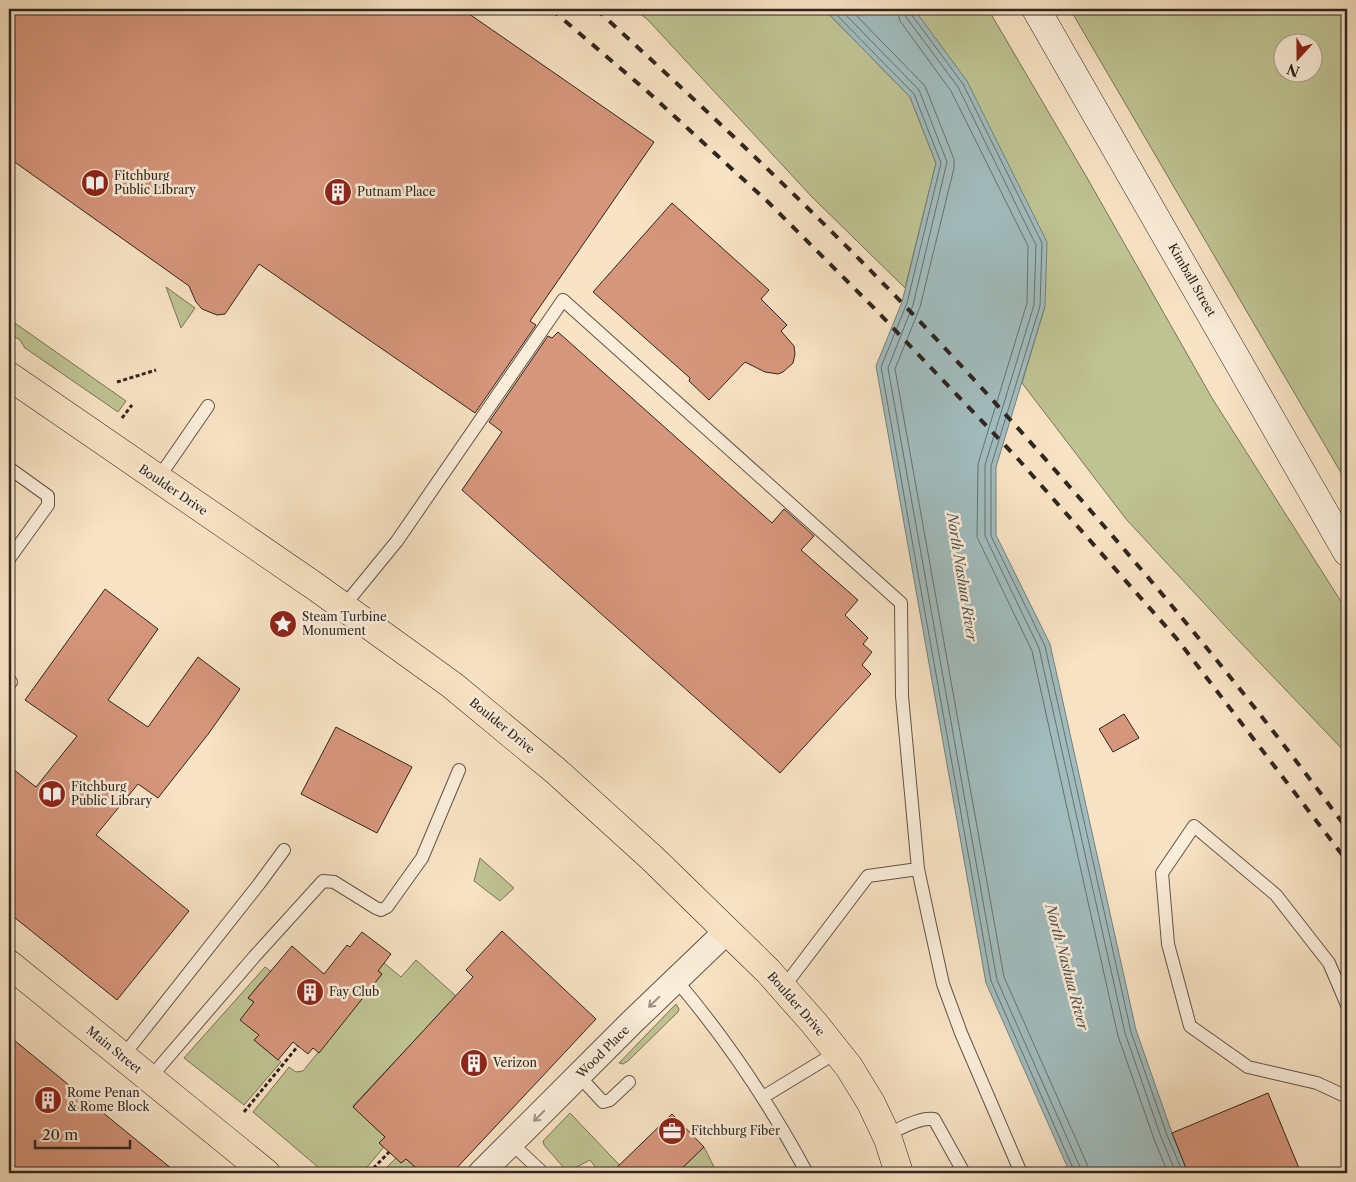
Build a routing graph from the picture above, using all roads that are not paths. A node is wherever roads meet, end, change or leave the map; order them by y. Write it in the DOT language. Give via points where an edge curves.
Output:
graph roads {
  1 [pos="1036,9"];
  2 [pos="9,376"];
  3 [pos="208,406"];
  4 [pos="9,468"];
  5 [pos="158,480"];
  6 [pos="1347,552"];
  7 [pos="9,559"];
  8 [pos="343,607"];
  9 [pos="459,770"];
  10 [pos="284,850"];
  11 [pos="918,869"];
  12 [pos="727,931"];
  13 [pos="9,964"];
  14 [pos="676,980"];
  15 [pos="783,988"];
  16 [pos="1347,1005"];
  17 [pos="836,1052"];
  18 [pos="123,1056"];
  19 [pos="579,1076"];
  20 [pos="150,1078"];
  21 [pos="629,1082"];
  22 [pos="763,1097"];
  23 [pos="1347,1097"];
  24 [pos="886,1135"];
  25 [pos="511,1143"];
  26 [pos="266,1173"];
  27 [pos="481,1173"];
  28 [pos="543,1173"];
  29 [pos="807,1173"];
  30 [pos="899,1173"];
  31 [pos="964,1173"];
  32 [pos="1021,1173"];
  1 -- 6 [label="main road, Kimball Street"];
  2 -- 5 [label="highway, Boulder Drive"];
  3 -- 5 [label="lane"];
  4 -- 7 [label="lane" via="49,500"];
  5 -- 8 [label="highway, Boulder Drive"];
  8 -- 11 [label="lane" via="402,534 563,300 901,603 902,696"];
  8 -- 12 [label="highway, Boulder Drive" via="452,685 556,771"];
  9 -- 20 [label="lane" via="422,858 387,906 381,910 334,882 323,881"];
  10 -- 18 [label="lane"];
  11 -- 15 [label="lane" via="868,876"];
  11 -- 32 [label="lane" via="943,984"];
  12 -- 14 [label="street, Wood Place"];
  12 -- 15 [label="highway, Boulder Drive"];
  13 -- 18 [label="highway, Main Street"];
  14 -- 19 [label="street, Wood Place, one-way"];
  14 -- 22 [label="lane" via="728,1043"];
  15 -- 17 [label="highway, Boulder Drive"];
  16 -- 23 [label="lane" via="1329,963 1276,895 1194,826 1162,873 1168,944 1190,1026 1248,1067 1317,1083"];
  17 -- 22 [label="lane"];
  17 -- 24 [label="highway, Boulder Drive" via="871,1103"];
  18 -- 20 [label="highway, Main Street"];
  19 -- 21 [label="lane" via="603,1102 610,1100"];
  19 -- 25 [label="street, Wood Place, one-way"];
  20 -- 26 [label="highway, Main Street"];
  22 -- 29 [label="lane"];
  24 -- 30 [label="highway, Boulder Drive"];
  24 -- 31 [label="lane" via="934,1119"];
  25 -- 27 [label="street, Wood Place"];
  25 -- 28 [label="lane"];
}
